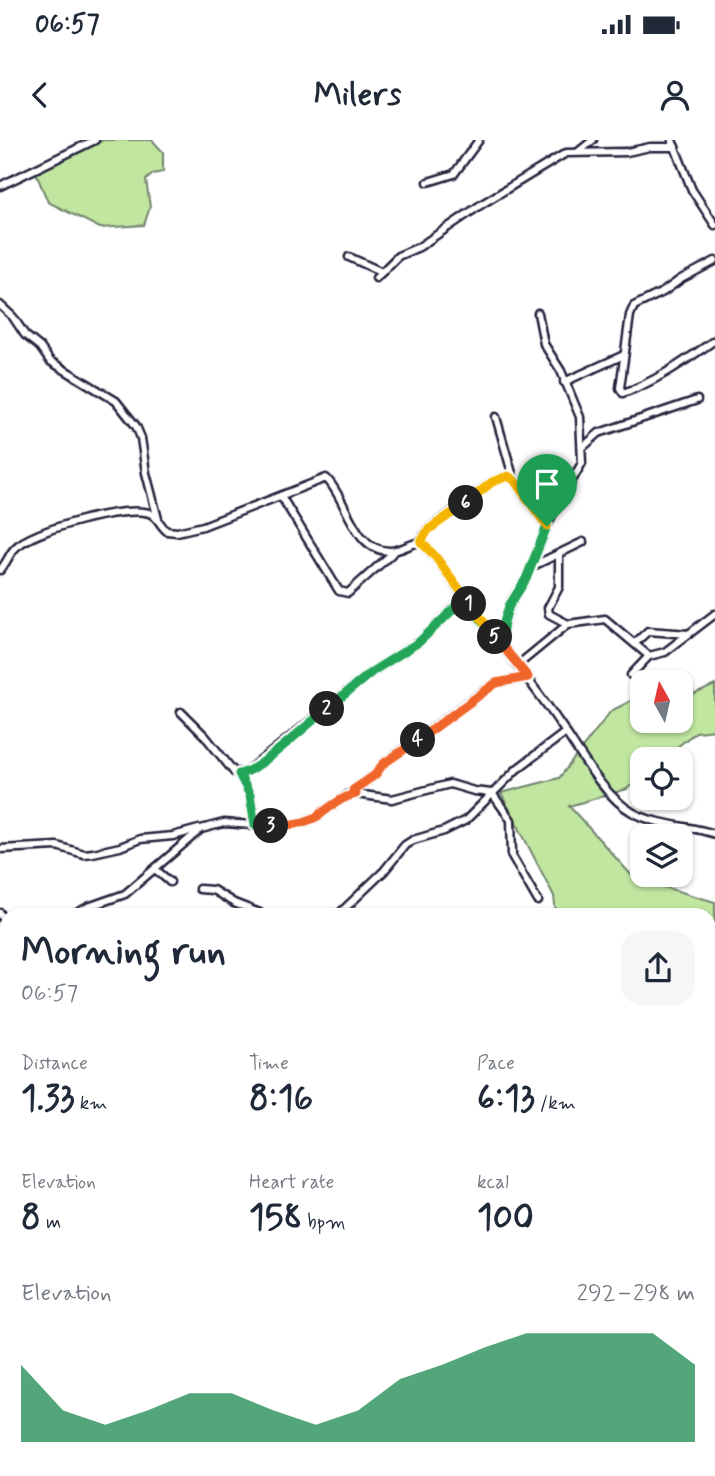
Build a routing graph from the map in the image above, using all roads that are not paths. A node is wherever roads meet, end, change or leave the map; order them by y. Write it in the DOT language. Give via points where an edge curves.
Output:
graph roads {
  1 [pos="95,140"];
  2 [pos="479,140"];
  3 [pos="593,140"];
  4 [pos="672,140"];
  5 [pos="675,147"];
  6 [pos="578,152"];
  7 [pos="428,182"];
  8 [pos="0,186"];
  9 [pos="715,225"];
  10 [pos="349,257"];
  11 [pos="715,261"];
  12 [pos="382,272"];
  13 [pos="376,278"];
  14 [pos="0,305"];
  15 [pos="538,313"];
  16 [pos="715,340"];
  17 [pos="624,355"];
  18 [pos="564,382"];
  19 [pos="697,400"];
  20 [pos="496,417"];
  21 [pos="582,448"];
  22 [pos="514,480"];
  23 [pos="281,496"];
  24 [pos="158,519"];
  25 [pos="547,526"];
  26 [pos="421,542"];
  27 [pos="583,542"];
  28 [pos="396,551"];
  29 [pos="559,555"];
  30 [pos="531,567"];
  31 [pos="0,570"];
  32 [pos="467,602"];
  33 [pos="715,614"];
  34 [pos="568,624"];
  35 [pos="689,634"];
  36 [pos="635,643"];
  37 [pos="501,645"];
  38 [pos="649,656"];
  39 [pos="524,660"];
  40 [pos="636,670"];
  41 [pos="528,677"];
  42 [pos="181,712"];
  43 [pos="566,732"];
  44 [pos="239,774"];
  45 [pos="354,792"];
  46 [pos="492,793"];
  47 [pos="255,825"];
  48 [pos="201,829"];
  49 [pos="715,834"];
  50 [pos="0,849"];
  51 [pos="155,869"];
  52 [pos="170,882"];
  53 [pos="199,889"];
  54 [pos="538,901"];
  55 [pos="86,908"];
  56 [pos="247,908"];
  57 [pos="345,908"];
  1 -- 8 [label="street"];
  2 -- 7 [label="street" via="454,174"];
  3 -- 6 [label="street"];
  4 -- 5 [label="street"];
  5 -- 6 [label="street"];
  5 -- 9 [label="street" via="692,191"];
  6 -- 12 [label="street" via="562,154 419,247 401,254"];
  10 -- 12 [label="street"];
  11 -- 17 [label="street" via="634,306"];
  12 -- 13 [label="street"];
  14 -- 24 [label="street" via="50,360 116,401 136,426"];
  15 -- 18 [label="street" via="544,344"];
  16 -- 17 [label="street" via="623,393"];
  17 -- 18 [label="street"];
  18 -- 21 [label="street" via="580,417"];
  19 -- 21 [label="street" via="599,433"];
  20 -- 22 [label="street"];
  21 -- 25 [label="street" via="582,463"];
  22 -- 25 [label="street"];
  22 -- 26 [label="street" via="508,476 492,482 428,530"];
  23 -- 24 [label="street" via="183,531 167,531"];
  23 -- 28 [label="street" via="326,478 370,543"];
  23 -- 28 [label="street" via="344,594"];
  24 -- 31 [label="street" via="147,512 121,513 49,529 15,548"];
  25 -- 30 [label="street"];
  26 -- 28 [label="street"];
  26 -- 32 [label="street"];
  27 -- 29 [label="street"];
  29 -- 30 [label="street"];
  29 -- 34 [label="street" via="559,587 548,608 549,614"];
  30 -- 37 [label="street" via="509,606"];
  32 -- 37 [label="street"];
  32 -- 44 [label="street" via="456,606 419,642 373,671 273,754"];
  33 -- 35 [label="street"];
  34 -- 36 [label="street" via="605,619"];
  34 -- 39 [label="street"];
  35 -- 36 [label="street" via="648,631"];
  35 -- 38 [label="street" via="660,655"];
  36 -- 38 [label="street"];
  37 -- 41 [label="street"];
  38 -- 40 [label="street"];
  41 -- 43 [label="street"];
  41 -- 45 [label="street" via="496,683 383,764"];
  42 -- 44 [label="street"];
  43 -- 46 [label="street"];
  43 -- 49 [label="street" via="599,779 630,811"];
  44 -- 47 [label="street" via="250,795"];
  45 -- 46 [label="street" via="392,799 450,785"];
  45 -- 47 [label="street" via="300,823"];
  46 -- 54 [label="street" via="511,820 512,856"];
  46 -- 57 [label="street" via="466,820 405,845"];
  47 -- 48 [label="street" via="224,822"];
  48 -- 50 [label="street" via="84,854 57,846"];
  48 -- 51 [label="street"];
  51 -- 52 [label="street"];
  51 -- 55 [label="street" via="125,894"];
  53 -- 56 [label="street" via="213,890"];
}
